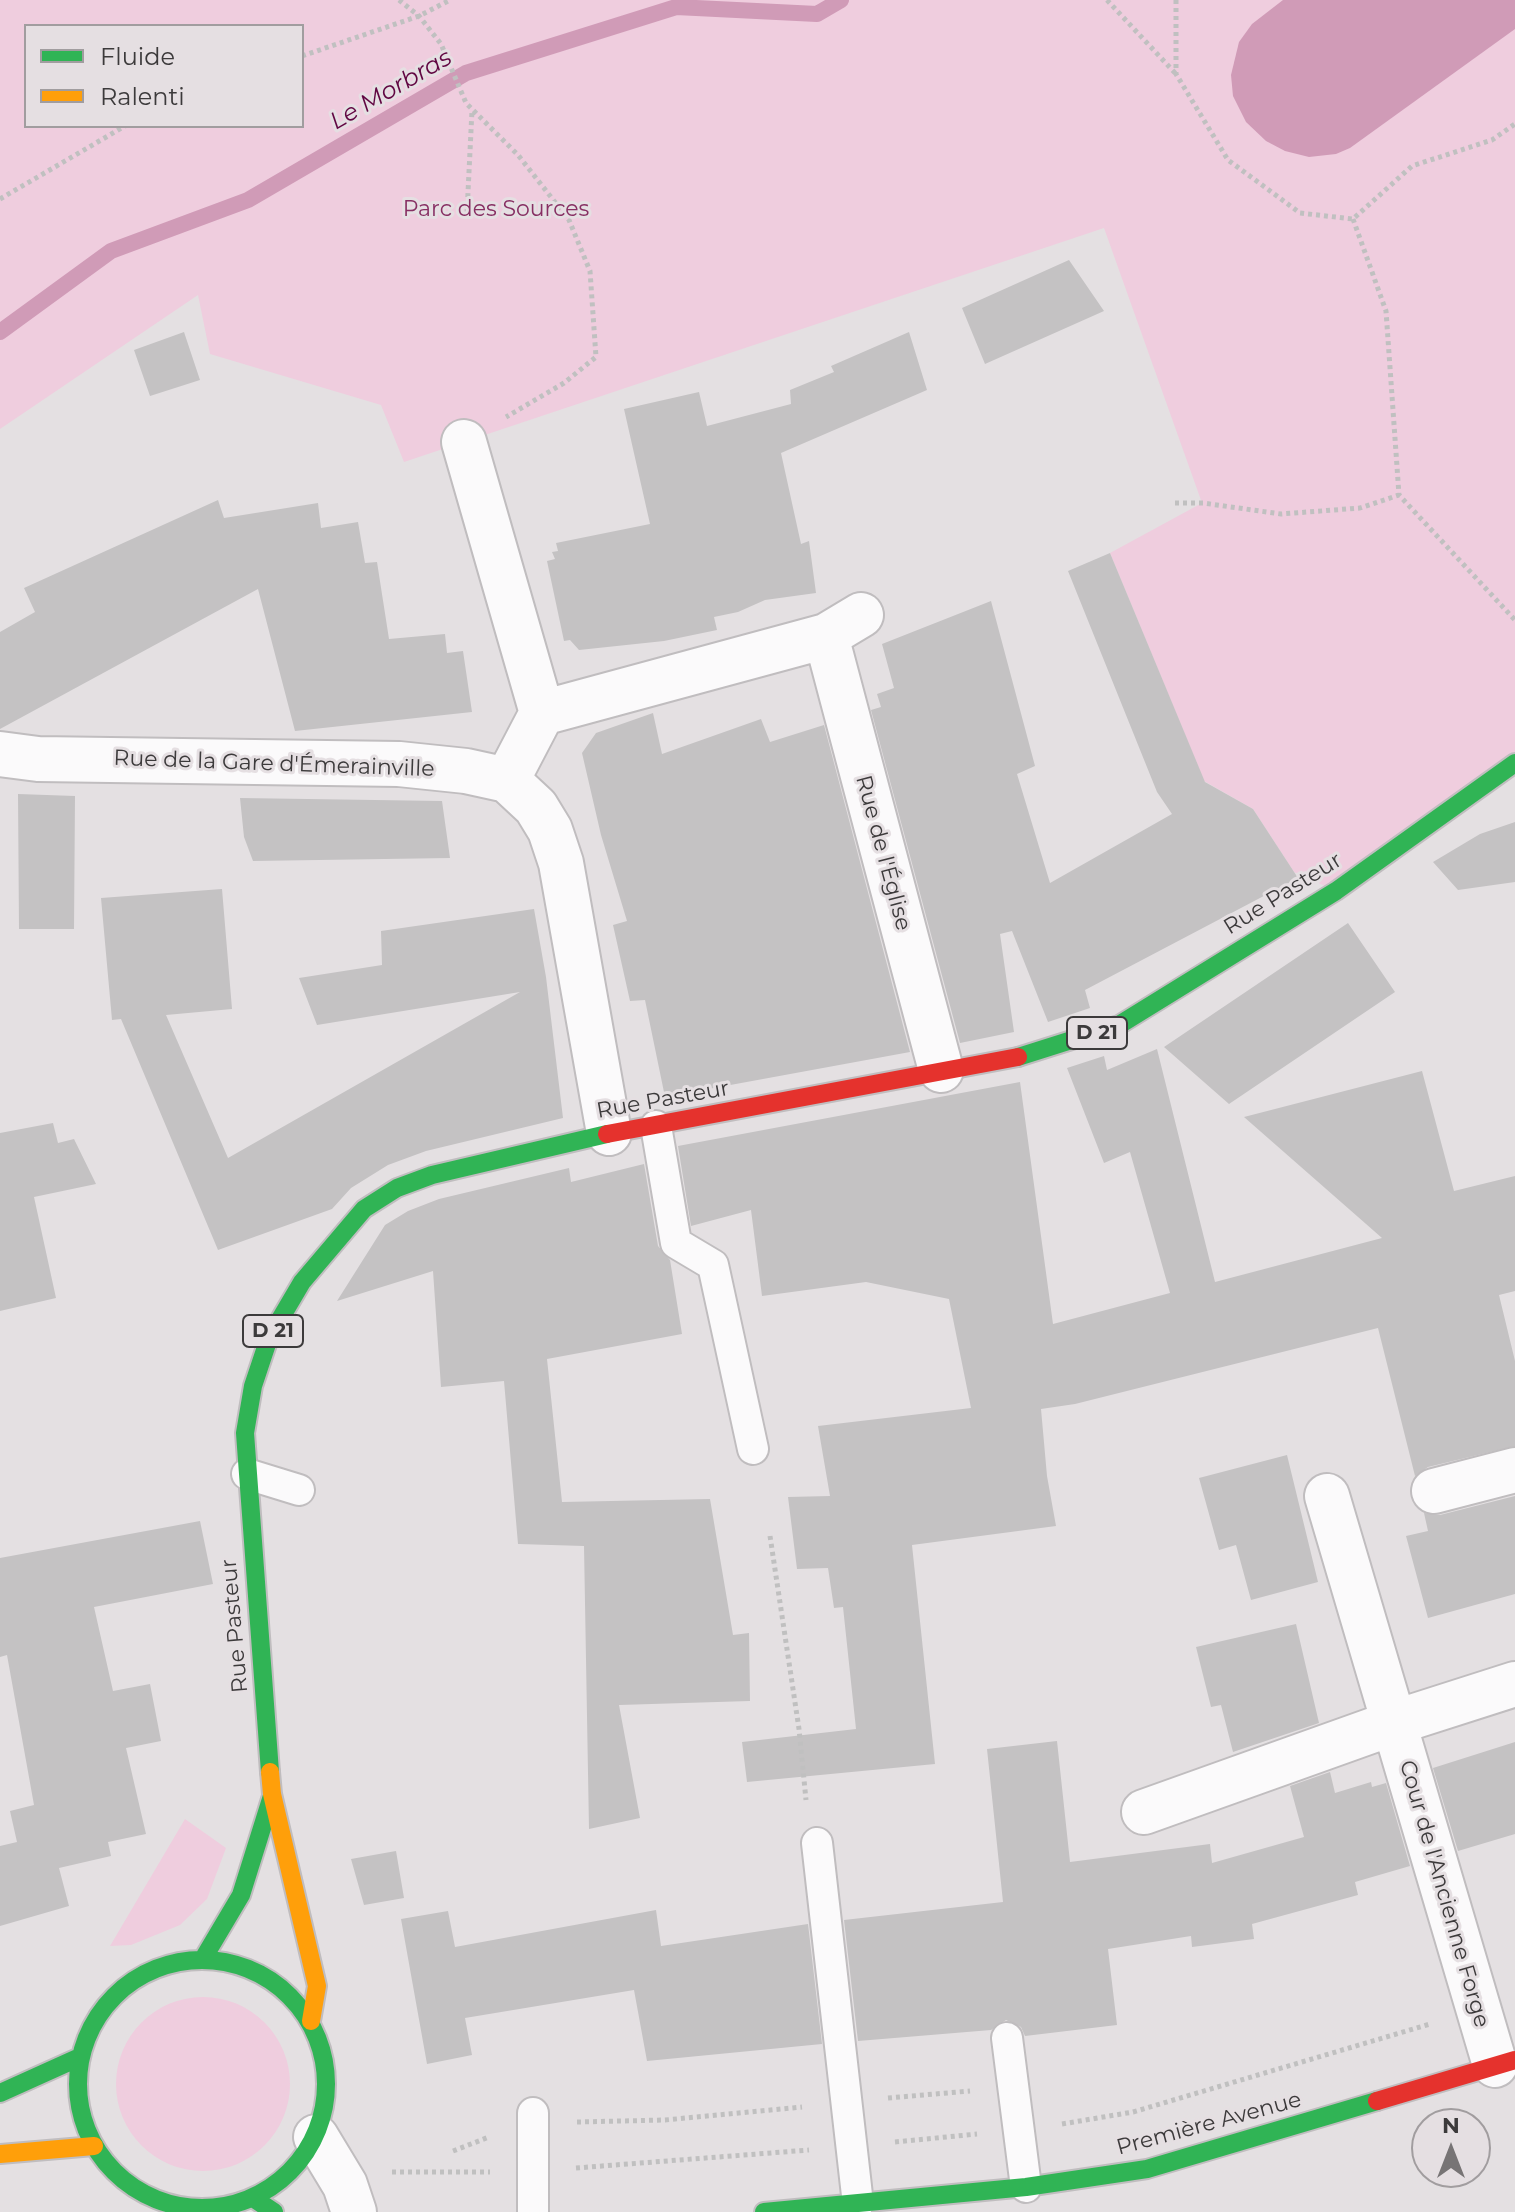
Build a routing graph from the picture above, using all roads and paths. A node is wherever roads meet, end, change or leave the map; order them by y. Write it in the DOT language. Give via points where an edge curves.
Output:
graph roads {
  1 [pos="399,0"];
  2 [pos="450,0"];
  3 [pos="1107,0"];
  4 [pos="1176,0"];
  5 [pos="419,16"];
  6 [pos="304,55"];
  7 [pos="1176,74"];
  8 [pos="472,109"];
  9 [pos="1515,124"];
  10 [pos="122,128"];
  11 [pos="0,199"];
  12 [pos="467,213"];
  13 [pos="1353,219"];
  14 [pos="464,442"];
  15 [pos="1399,495"];
  16 [pos="1175,503"];
  17 [pos="1515,620"];
  18 [pos="542,713"];
  19 [pos="0,754"];
  20 [pos="1515,763"];
  21 [pos="507,780"];
  22 [pos="941,1070"];
  23 [pos="656,1126"];
  24 [pos="609,1133"];
  25 [pos="753,1449"];
  26 [pos="1515,1470"];
  27 [pos="247,1474"];
  28 [pos="299,1490"];
  29 [pos="1434,1491"];
  30 [pos="1327,1496"];
  31 [pos="1515,1684"];
  32 [pos="1393,1723"];
  33 [pos="272,1794"];
  34 [pos="1144,1812"];
  35 [pos="817,1843"];
  36 [pos="203,1959"];
  37 [pos="1477,2011"];
  38 [pos="311,2021"];
  39 [pos="1007,2038"];
  40 [pos="80,2057"];
  41 [pos="1505,2063"];
  42 [pos="1014,2092"];
  43 [pos="0,2093"];
  44 [pos="846,2103"];
  45 [pos="533,2118"];
  46 [pos="1019,2129"];
  47 [pos="316,2137"];
  48 [pos="94,2146"];
  49 [pos="852,2146"];
  50 [pos="453,2151"];
  51 [pos="0,2154"];
  52 [pos="533,2170"];
  53 [pos="1026,2187"];
  54 [pos="253,2198"];
  55 [pos="350,2199"];
  56 [pos="858,2204"];
  57 [pos="274,2212"];
  58 [pos="533,2212"];
  59 [pos="764,2212"];
  1 -- 5 [label="path"];
  2 -- 5 [label="path"];
  3 -- 7 [label="path"];
  4 -- 7 [label="path"];
  5 -- 6 [label="path"];
  5 -- 8 [label="path" via="441,44"];
  7 -- 13 [label="path" via="1228,160 1300,213"];
  8 -- 12 [label="path"];
  8 -- 14 [label="path" via="518,155 569,220 590,271 596,357 564,383"];
  9 -- 13 [label="path" via="1492,140 1412,166"];
  10 -- 11 [label="path"];
  13 -- 15 [label="path" via="1386,311"];
  14 -- 18 [label="street"];
  15 -- 16 [label="path" via="1360,508 1281,514"];
  15 -- 17 [label="path"];
  18 -- 21 [label="street"];
  18 -- 22 [label="street, Rue de l'Église" via="844,625"];
  19 -- 21 [label="street, Rue de la Gare d'Émerainville" via="38,759 399,764"];
  20 -- 22 [label="main road, Rue Pasteur / D 21" via="1336,891 1119,1025 1024,1056"];
  21 -- 24 [label="street" via="536,807 561,863"];
  22 -- 23 [label="main road, Rue Pasteur / D 21"];
  23 -- 24 [label="main road, Rue Pasteur / D 21"];
  23 -- 25 [label="lane" via="676,1243 713,1265"];
  24 -- 27 [label="main road, Rue Pasteur / D 21" via="432,1175 397,1188 364,1209 302,1282 269,1338 245,1433"];
  26 -- 29 [label="street"];
  27 -- 28 [label="lane"];
  27 -- 33 [label="main road, Rue Pasteur / D 21"];
  30 -- 32 [label="street, Cour de l'Ancienne Forge"];
  31 -- 32 [label="street"];
  32 -- 34 [label="street"];
  32 -- 37 [label="street, Cour de l'Ancienne Forge"];
  33 -- 36 [label="main road, Rue Pasteur / D 21" via="241,1895"];
  33 -- 38 [label="main road, Rue Pasteur / D 21" via="317,1986"];
  35 -- 44 [label="lane"];
  36 -- 38 [label="main road" via="232,1962 263,1974"];
  36 -- 40 [label="main road" via="158,1967 123,1987 96,2019"];
  37 -- 41 [label="street, Cour de l'Ancienne Forge"];
  37 -- 46 [label="path" via="1133,2112"];
  38 -- 47 [label="main road" via="325,2059 327,2099"];
  39 -- 42 [label="lane"];
  40 -- 43 [label="main road"];
  40 -- 48 [label="main road" via="77,2088"];
  41 -- 53 [label="main road, Première Avenue" via="1147,2169"];
  42 -- 44 [label="path" via="956,2090"];
  42 -- 46 [label="lane"];
  44 -- 45 [label="path" via="665,2120"];
  44 -- 49 [label="lane"];
  45 -- 50 [label="path"];
  45 -- 52 [label="lane"];
  46 -- 49 [label="path"];
  46 -- 53 [label="lane"];
  47 -- 54 [label="main road" via="300,2163"];
  47 -- 55 [label="street"];
  48 -- 51 [label="main road"];
  48 -- 54 [label="main road" via="116,2175 181,2208 218,2208"];
  49 -- 52 [label="path"];
  49 -- 56 [label="lane"];
  52 -- 55 [label="path" via="360,2173"];
  52 -- 58 [label="lane"];
  53 -- 56 [label="main road, Première Avenue"];
  54 -- 57 [label="main road"];
  56 -- 59 [label="main road, Première Avenue"];
}
